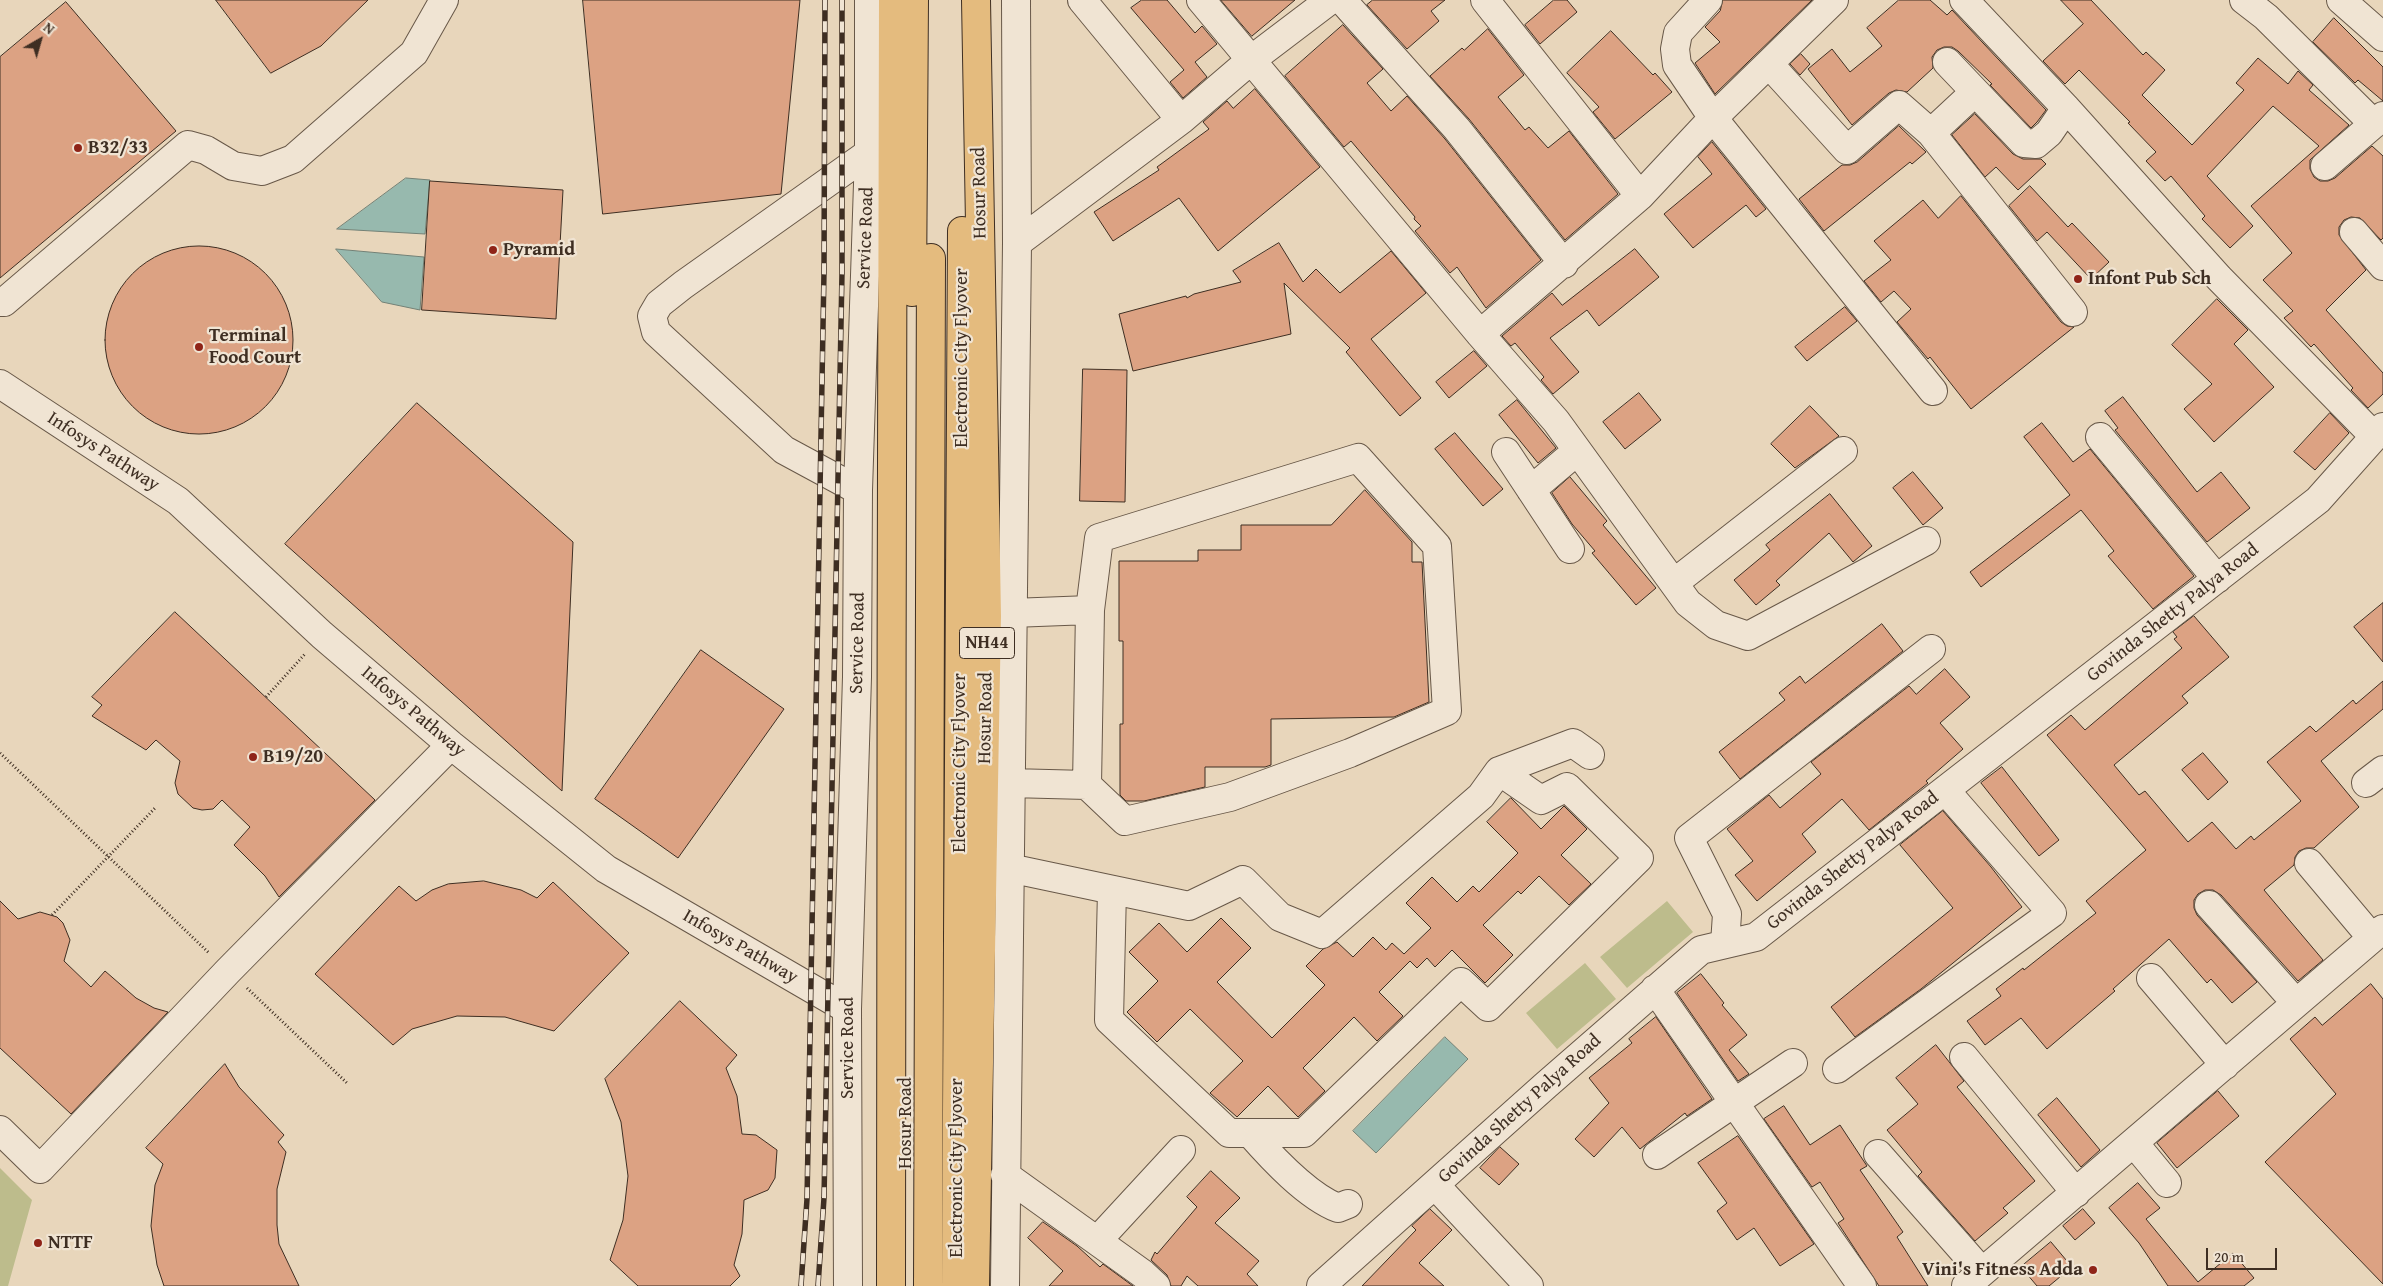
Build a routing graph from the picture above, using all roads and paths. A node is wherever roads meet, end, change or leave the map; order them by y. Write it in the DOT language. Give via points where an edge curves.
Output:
graph roads {
  1 [pos="444,0"];
  2 [pos="869,0"];
  3 [pos="893,0"];
  4 [pos="914,0"];
  5 [pos="932,0"];
  6 [pos="962,0"];
  7 [pos="976,0"];
  8 [pos="1082,0"];
  9 [pos="1200,0"];
  10 [pos="1330,0"];
  11 [pos="1342,0"];
  12 [pos="1485,0"];
  13 [pos="1708,0"];
  14 [pos="1834,0"];
  15 [pos="1964,0"];
  16 [pos="2244,0"];
  17 [pos="2341,0"];
  18 [pos="1020,2"];
  19 [pos="2383,37"];
  20 [pos="1251,60"];
  21 [pos="1947,62"];
  22 [pos="1769,64"];
  23 [pos="1975,92"];
  24 [pos="2066,108"];
  25 [pos="1713,118"];
  26 [pos="1181,120"];
  27 [pos="2378,120"];
  28 [pos="1931,133"];
  29 [pos="869,153"];
  30 [pos="2325,166"];
  31 [pos="1640,196"];
  32 [pos="2354,232"];
  33 [pos="1017,243"];
  34 [pos="1564,264"];
  35 [pos="2383,266"];
  36 [pos="0,302"];
  37 [pos="2073,312"];
  38 [pos="1480,334"];
  39 [pos="0,384"];
  40 [pos="1934,391"];
  41 [pos="2378,431"];
  42 [pos="2100,437"];
  43 [pos="1577,451"];
  44 [pos="1843,451"];
  45 [pos="1506,452"];
  46 [pos="858,490"];
  47 [pos="1531,490"];
  48 [pos="1926,542"];
  49 [pos="1570,549"];
  50 [pos="2217,579"];
  51 [pos="1674,583"];
  52 [pos="1090,610"];
  53 [pos="1012,613"];
  54 [pos="322,635"];
  55 [pos="1931,649"];
  56 [pos="266,697"];
  57 [pos="451,745"];
  58 [pos="0,753"];
  59 [pos="1590,755"];
  60 [pos="1499,771"];
  61 [pos="1010,783"];
  62 [pos="1087,785"];
  63 [pos="1945,790"];
  64 [pos="156,806"];
  65 [pos="108,856"];
  66 [pos="2309,863"];
  67 [pos="1009,868"];
  68 [pos="1112,890"];
  69 [pos="2209,905"];
  70 [pos="52,915"];
  71 [pos="2378,933"];
  72 [pos="1725,944"];
  73 [pos="228,971"];
  74 [pos="2151,978"];
  75 [pos="1655,989"];
  76 [pos="2296,1003"];
  77 [pos="847,1009"];
  78 [pos="1964,1057"];
  79 [pos="1793,1063"];
  80 [pos="2225,1065"];
  81 [pos="1837,1069"];
  82 [pos="346,1083"];
  83 [pos="1735,1104"];
  84 [pos="0,1130"];
  85 [pos="1250,1133"];
  86 [pos="2134,1143"];
  87 [pos="1181,1150"];
  88 [pos="1878,1154"];
  89 [pos="1657,1155"];
  90 [pos="1005,1175"];
  91 [pos="2167,1184"];
  92 [pos="1435,1185"];
  93 [pos="2076,1193"];
  94 [pos="1348,1204"];
  95 [pos="1097,1241"];
  96 [pos="1974,1279"];
  97 [pos="1007,1284"];
  98 [pos="848,1286"];
  99 [pos="891,1286"];
  100 [pos="904,1286"];
  101 [pos="928,1286"];
  102 [pos="956,1286"];
  103 [pos="975,1286"];
  104 [pos="1156,1286"];
  105 [pos="1321,1286"];
  106 [pos="1529,1286"];
  107 [pos="1862,1286"];
  1 -- 36 [label="street" via="414,53 293,158 262,171 233,166 206,150 188,145 4,302"];
  2 -- 29 [label="street, Service Road"];
  3 -- 99 [label="highway"];
  4 -- 100 [label="highway, Hosur Road"];
  5 -- 101 [label="highway, Electronic City Flyover"];
  6 -- 102 [label="highway, Electronic City Flyover"];
  7 -- 103 [label="highway, Hosur Road / NH44" via="988,616"];
  8 -- 26 [label="street"];
  9 -- 20 [label="street"];
  10 -- 20 [label="street"];
  11 -- 34 [label="street" via="1457,129"];
  12 -- 31 [label="street"];
  13 -- 25 [label="street" via="1678,33 1675,49 1677,65"];
  14 -- 22 [label="street"];
  15 -- 24 [label="street"];
  16 -- 27 [label="street"];
  17 -- 19 [label="street"];
  18 -- 33 [label="street"];
  20 -- 26 [label="street"];
  20 -- 38 [label="street"];
  21 -- 23 [label="street"];
  22 -- 25 [label="street"];
  22 -- 28 [label="street" via="1847,150 1899,105"];
  23 -- 24 [label="street" via="2024,143 2036,144"];
  23 -- 28 [label="street"];
  24 -- 41 [label="street" via="2219,278"];
  25 -- 31 [label="street"];
  25 -- 40 [label="street"];
  26 -- 33 [label="street"];
  27 -- 30 [label="street"];
  28 -- 37 [label="street"];
  29 -- 46 [label="street, Service Road"];
  29 -- 46 [label="street" via="683,285 659,304 652,316 656,332 784,450"];
  31 -- 34 [label="street"];
  32 -- 35 [label="street"];
  33 -- 53 [label="street"];
  34 -- 38 [label="street"];
  38 -- 43 [label="street" via="1556,421"];
  39 -- 54 [label="street, Infosys Pathway" via="178,501"];
  41 -- 50 [label="street, Govinda Shetty Palya Road" via="2318,500"];
  42 -- 50 [label="street"];
  43 -- 47 [label="street"];
  43 -- 51 [label="street"];
  44 -- 51 [label="street"];
  45 -- 47 [label="street"];
  46 -- 77 [label="street, Service Road" via="858,677"];
  47 -- 49 [label="street"];
  48 -- 51 [label="street" via="1748,636 1716,625 1688,603"];
  50 -- 63 [label="street, Govinda Shetty Palya Road"];
  52 -- 53 [label="street"];
  52 -- 62 [label="street"];
  52 -- 62 [label="street" via="1099,538 1358,458 1437,546 1447,711 1350,753 1230,797 1125,821"];
  53 -- 61 [label="street"];
  54 -- 56 [label="path"];
  54 -- 57 [label="street, Infosys Pathway"];
  55 -- 72 [label="street" via="1689,838 1727,914"];
  57 -- 73 [label="street"];
  57 -- 77 [label="street, Infosys Pathway" via="606,869"];
  58 -- 65 [label="path"];
  59 -- 60 [label="street" via="1573,743"];
  60 -- 68 [label="street" via="1481,796 1322,934 1280,917 1243,880 1189,906"];
  60 -- 85 [label="street" via="1541,800 1567,787 1639,858 1488,1007 1461,982 1304,1133"];
  61 -- 62 [label="street"];
  61 -- 67 [label="street"];
  63 -- 72 [label="street, Govinda Shetty Palya Road" via="1756,937"];
  63 -- 81 [label="street" via="2052,912"];
  64 -- 65 [label="path"];
  65 -- 70 [label="path"];
  65 -- 73 [label="path"];
  66 -- 71 [label="street"];
  67 -- 68 [label="street"];
  67 -- 90 [label="street"];
  68 -- 85 [label="street" via="1109,1020 1229,1133"];
  69 -- 76 [label="street"];
  71 -- 76 [label="street"];
  72 -- 75 [label="street, Govinda Shetty Palya Road" via="1701,950"];
  73 -- 82 [label="path"];
  73 -- 84 [label="street" via="40,1169"];
  74 -- 80 [label="street"];
  75 -- 83 [label="street"];
  75 -- 92 [label="street, Govinda Shetty Palya Road"];
  76 -- 80 [label="street"];
  77 -- 98 [label="street, Service Road"];
  78 -- 93 [label="street"];
  79 -- 83 [label="street"];
  80 -- 86 [label="street"];
  83 -- 89 [label="street"];
  83 -- 107 [label="street"];
  85 -- 94 [label="street" via="1322,1202 1338,1208"];
  86 -- 91 [label="street"];
  86 -- 93 [label="street"];
  87 -- 95 [label="street"];
  88 -- 96 [label="street"];
  90 -- 95 [label="street"];
  90 -- 97 [label="street"];
  92 -- 105 [label="street, Govinda Shetty Palya Road"];
  92 -- 106 [label="street"];
  93 -- 96 [label="street"];
  95 -- 104 [label="street"];
}
